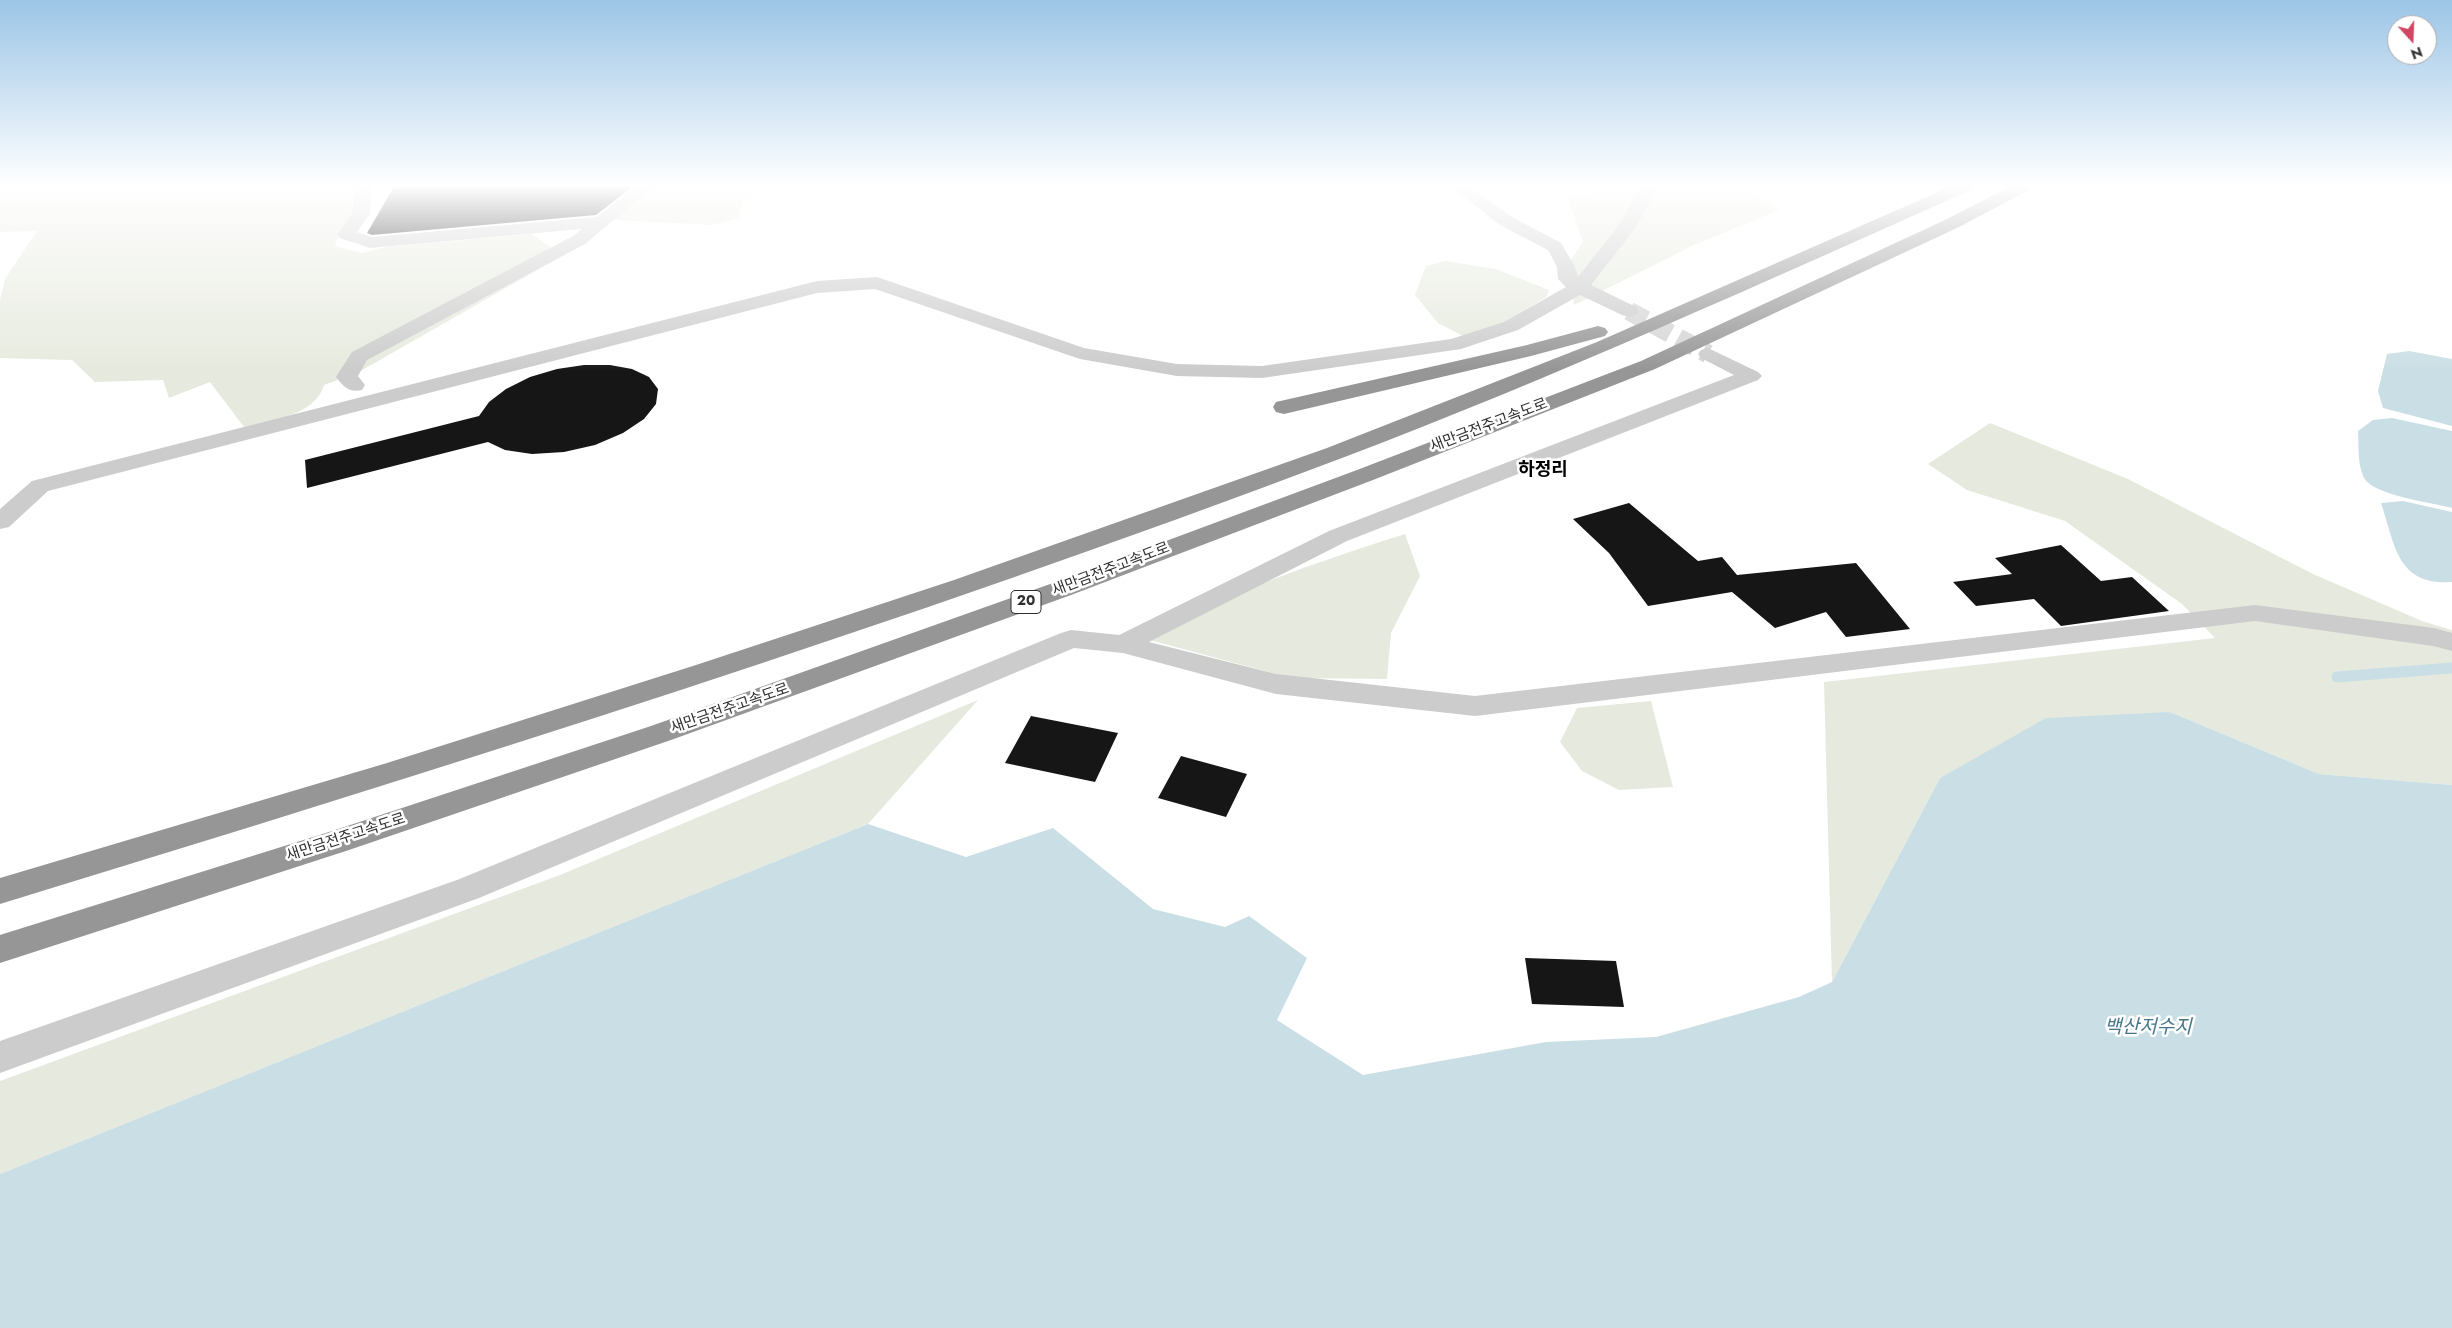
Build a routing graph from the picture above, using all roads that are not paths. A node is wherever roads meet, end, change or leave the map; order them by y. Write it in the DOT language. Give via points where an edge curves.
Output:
graph roads {
  1 [pos="566,247"];
  2 [pos="1555,247"];
  3 [pos="1611,247"];
  4 [pos="1828,247"];
  5 [pos="1902,247"];
  6 [pos="1580,287"];
  7 [pos="1696,306"];
  8 [pos="1629,311"];
  9 [pos="1708,354"];
  10 [pos="354,385"];
  11 [pos="1284,407"];
  12 [pos="0,522"];
  13 [pos="2452,642"];
  14 [pos="1123,644"];
  15 [pos="0,891"];
  16 [pos="0,949"];
  17 [pos="0,1057"];
  1 -- 10 [label="street" via="359,356 347,377"];
  2 -- 6 [label="street" via="1566,267 1567,279"];
  3 -- 6 [label="street"];
  4 -- 7 [label="highway, 새만금전주고속도로 / 20"];
  5 -- 16 [label="highway, 새만금전주고속도로 / 20" via="1648,364 1319,492 895,650 348,838"];
  6 -- 8 [label="street"];
  6 -- 12 [label="street" via="1511,326 1454,345 1262,372 1177,370 1080,353 877,283 817,287 40,486"];
  7 -- 11 [label="highway" via="1532,350"];
  7 -- 15 [label="highway, 새만금전주고속도로 / 20" via="1334,453 963,586 395,772"];
  9 -- 14 [label="street" via="1751,376 1338,536"];
  13 -- 14 [label="street" via="2255,613 1475,706 1276,684"];
  14 -- 17 [label="street" via="1071,639 468,889"];
}
